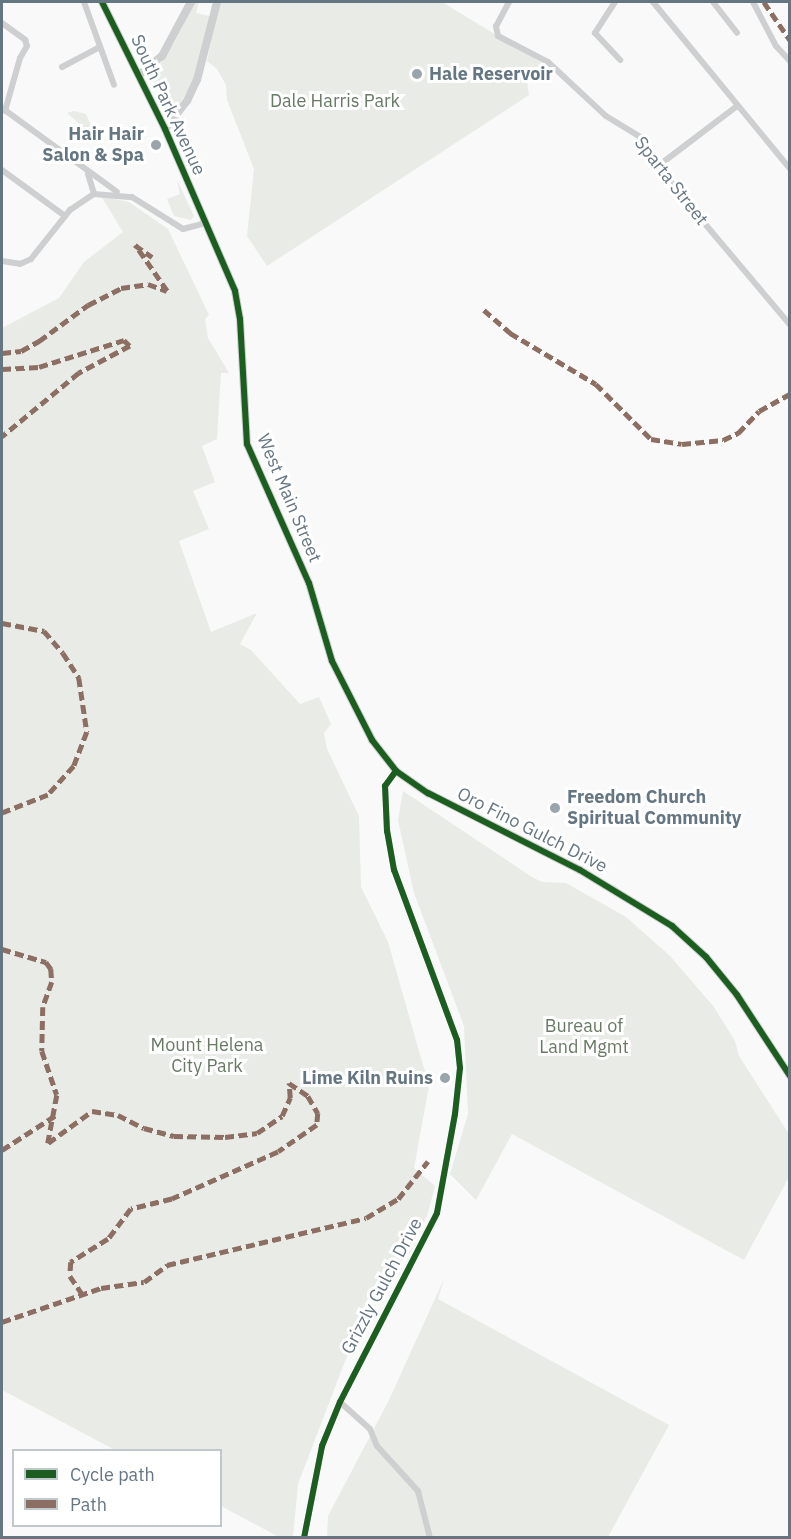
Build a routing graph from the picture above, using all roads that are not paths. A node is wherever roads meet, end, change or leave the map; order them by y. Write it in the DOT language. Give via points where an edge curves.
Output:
graph roads {
  1 [pos="84,2"];
  2 [pos="102,2"];
  3 [pos="190,2"];
  4 [pos="217,2"];
  5 [pos="509,2"];
  6 [pos="615,2"];
  7 [pos="713,2"];
  8 [pos="753,2"];
  9 [pos="657,3"];
  10 [pos="2,23"];
  11 [pos="737,33"];
  12 [pos="100,47"];
  13 [pos="620,60"];
  14 [pos="789,61"];
  15 [pos="62,67"];
  16 [pos="139,75"];
  17 [pos="114,85"];
  18 [pos="737,106"];
  19 [pos="3,109"];
  20 [pos="165,129"];
  21 [pos="658,166"];
  22 [pos="83,169"];
  23 [pos="789,169"];
  24 [pos="2,170"];
  25 [pos="118,193"];
  26 [pos="94,194"];
  27 [pos="65,216"];
  28 [pos="205,223"];
  29 [pos="2,261"];
  30 [pos="789,325"];
  31 [pos="396,771"];
  32 [pos="789,1076"];
  33 [pos="340,1402"];
  34 [pos="304,1538"];
  35 [pos="430,1538"];
  1 -- 12 [label="street"];
  2 -- 16 [label="street, South Park Avenue"];
  3 -- 16 [label="street" via="162,56"];
  4 -- 20 [label="street" via="197,80 187,101"];
  5 -- 21 [label="street, Sparta Street" via="496,26 498,36 548,62 606,116 642,138"];
  6 -- 13 [label="street" via="595,33"];
  7 -- 11 [label="street"];
  8 -- 14 [label="street" via="776,46"];
  9 -- 18 [label="street"];
  10 -- 19 [label="street" via="25,40 27,46"];
  12 -- 15 [label="street"];
  12 -- 17 [label="street"];
  16 -- 20 [label="street, South Park Avenue"];
  18 -- 21 [label="street"];
  18 -- 23 [label="street"];
  19 -- 22 [label="street"];
  20 -- 28 [label="street, South Park Avenue"];
  21 -- 30 [label="street, Sparta Street"];
  22 -- 25 [label="street"];
  22 -- 26 [label="street" via="92,181"];
  24 -- 27 [label="street"];
  25 -- 26 [label="street"];
  25 -- 28 [label="street" via="141,201 183,229"];
  26 -- 27 [label="street"];
  27 -- 29 [label="street" via="31,259 20,264"];
  28 -- 31 [label="street, West Main Street" via="239,309 243,415 250,453 309,583 332,661 367,732"];
  31 -- 32 [label="street, Oro Fino Gulch Drive" via="446,803 580,870 655,914 706,957"];
  31 -- 33 [label="street, Grizzly Gulch Drive" via="385,786 384,796 394,870 454,1031 460,1068 436,1213"];
  33 -- 34 [label="street, Grizzly Gulch Drive" via="322,1446"];
  33 -- 35 [label="street" via="370,1429 377,1446 418,1491"];
}
